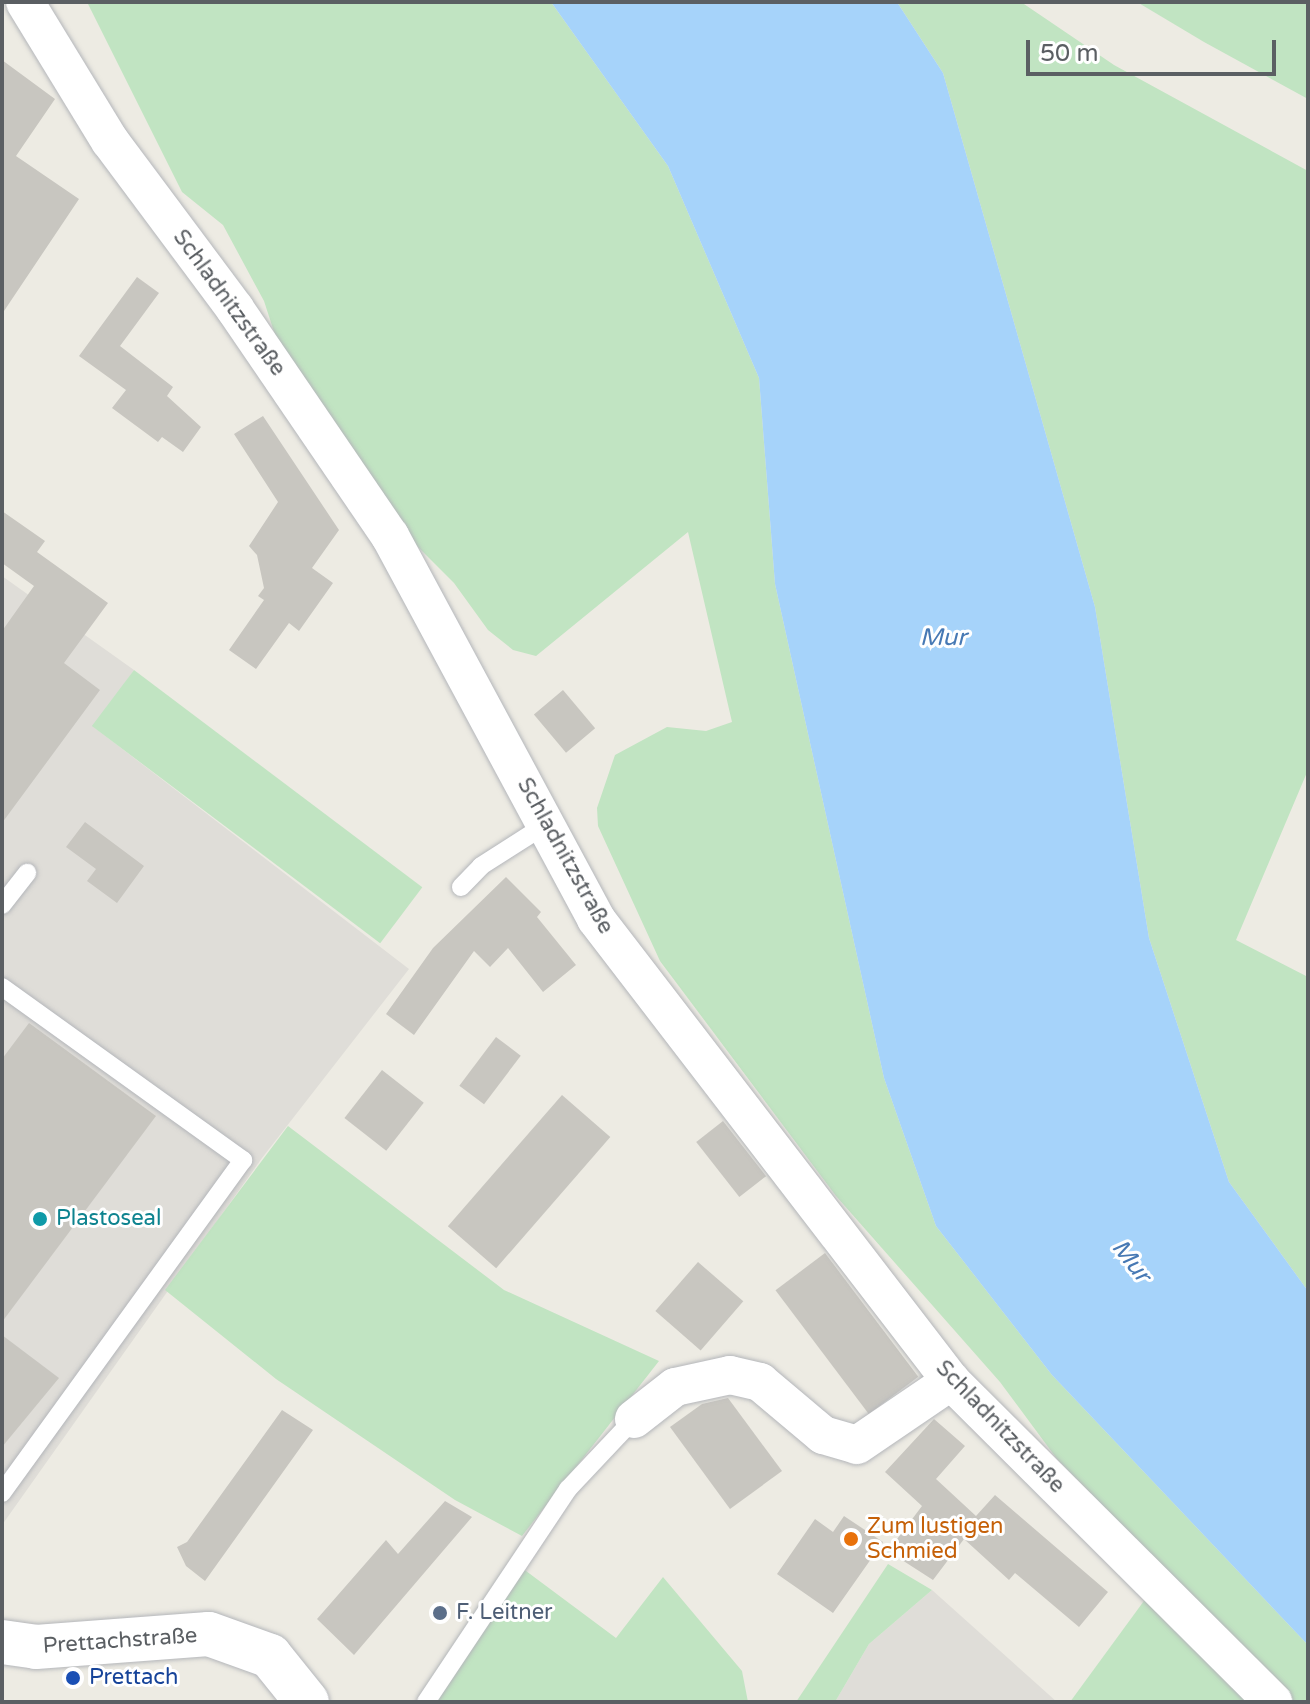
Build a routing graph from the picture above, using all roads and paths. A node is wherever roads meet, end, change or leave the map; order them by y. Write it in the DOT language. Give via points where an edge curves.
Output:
graph roads {
  1 [pos="25,2"];
  2 [pos="545,825"];
  3 [pos="27,873"];
  4 [pos="461,887"];
  5 [pos="2,905"];
  6 [pos="2,987"];
  7 [pos="951,1381"];
  8 [pos="634,1419"];
  9 [pos="2,1493"];
  10 [pos="2,1642"];
  11 [pos="307,1702"];
  12 [pos="426,1702"];
  13 [pos="1273,1702"];
  1 -- 2 [label="street, Schladnitzstraße" via="110,141 235,309 390,536"];
  2 -- 4 [label="lane" via="481,866"];
  2 -- 7 [label="street, Schladnitzstraße" via="596,919"];
  3 -- 5 [label="lane"];
  6 -- 9 [label="lane" via="243,1160"];
  7 -- 8 [label="street" via="857,1445 823,1435 760,1382 730,1375 675,1387"];
  7 -- 13 [label="street, Schladnitzstraße"];
  8 -- 12 [label="lane" via="568,1489"];
  10 -- 11 [label="street, Prettachstraße" via="36,1647 209,1634 270,1656"];
}
